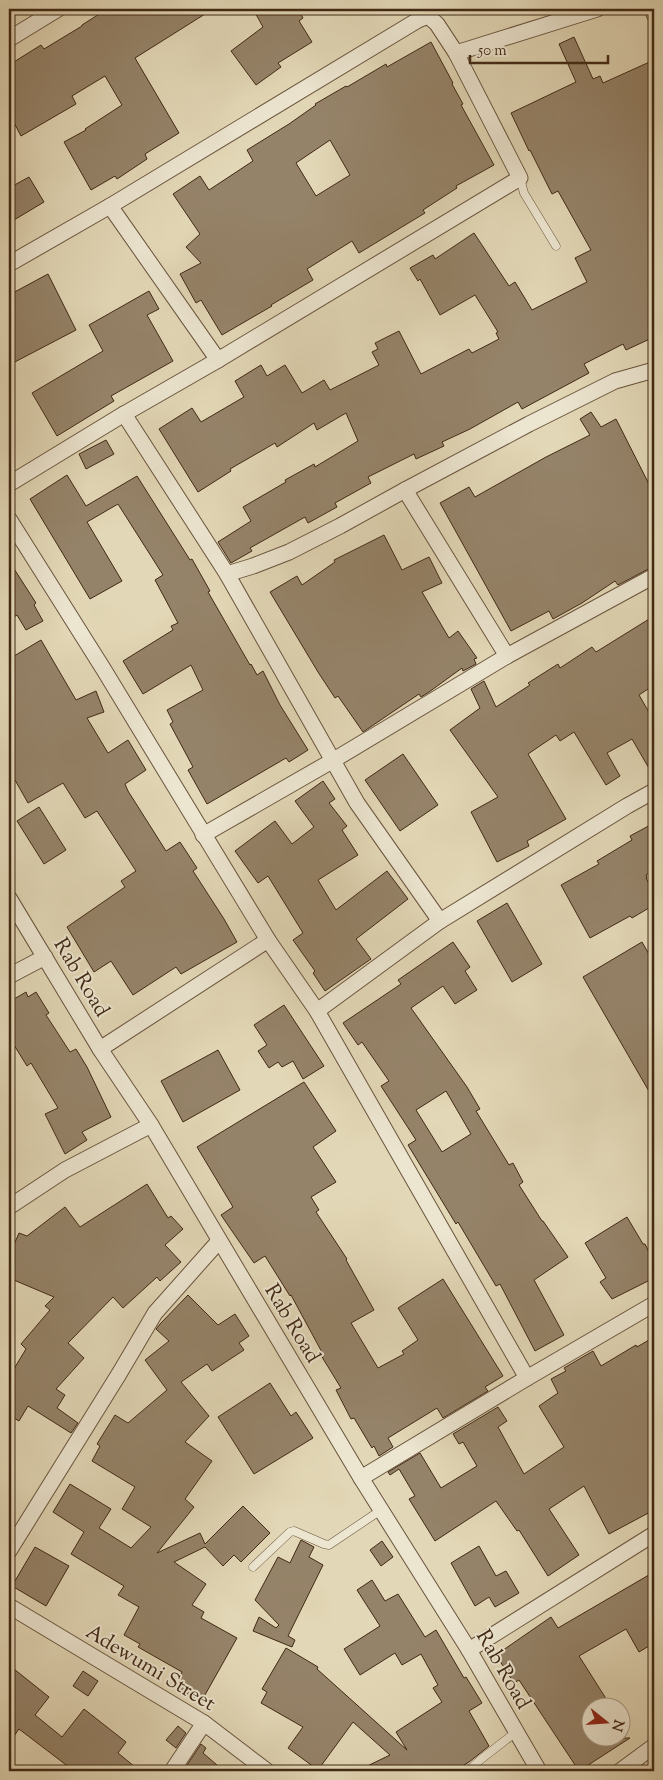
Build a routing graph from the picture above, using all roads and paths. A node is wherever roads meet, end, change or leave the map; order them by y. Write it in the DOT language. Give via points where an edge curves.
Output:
graph roads {
  1 [pos="58,9"];
  2 [pos="597,9"];
  3 [pos="652,9"];
  4 [pos="654,14"];
  5 [pos="9,39"];
  6 [pos="456,53"];
  7 [pos="520,178"];
  8 [pos="110,206"];
  9 [pos="556,246"];
  10 [pos="9,264"];
  11 [pos="218,360"];
  12 [pos="654,370"];
  13 [pos="124,414"];
  14 [pos="9,484"];
  15 [pos="405,490"];
  16 [pos="9,519"];
  17 [pos="227,574"];
  18 [pos="654,576"];
  19 [pos="507,656"];
  20 [pos="332,761"];
  21 [pos="654,791"];
  22 [pos="204,835"];
  23 [pos="9,898"];
  24 [pos="440,921"];
  25 [pos="268,940"];
  26 [pos="45,957"];
  27 [pos="9,976"];
  28 [pos="317,1011"];
  29 [pos="100,1049"];
  30 [pos="151,1125"];
  31 [pos="9,1207"];
  32 [pos="219,1240"];
  33 [pos="654,1304"];
  34 [pos="527,1378"];
  35 [pos="361,1478"];
  36 [pos="381,1510"];
  37 [pos="654,1534"];
  38 [pos="9,1551"];
  39 [pos="253,1567"];
  40 [pos="9,1606"];
  41 [pos="469,1650"];
  42 [pos="204,1723"];
  43 [pos="516,1732"];
  44 [pos="654,1746"];
  45 [pos="172,1771"];
  46 [pos="267,1771"];
  47 [pos="468,1771"];
  48 [pos="539,1771"];
  49 [pos="620,1771"];
  1 -- 5 [label="street"];
  2 -- 6 [label="street"];
  3 -- 4 [label="street"];
  6 -- 7 [label="street"];
  6 -- 8 [label="street" via="428,16 418,20"];
  7 -- 9 [label="lane" via="524,193"];
  7 -- 11 [label="street"];
  8 -- 10 [label="street"];
  8 -- 11 [label="street"];
  11 -- 13 [label="street"];
  12 -- 15 [label="street" via="615,381"];
  13 -- 14 [label="street"];
  13 -- 17 [label="street"];
  15 -- 17 [label="street" via="288,552"];
  15 -- 19 [label="street"];
  16 -- 22 [label="street"];
  17 -- 20 [label="street"];
  18 -- 19 [label="street"];
  19 -- 20 [label="street"];
  20 -- 22 [label="street"];
  20 -- 24 [label="street" via="357,803"];
  21 -- 24 [label="street"];
  22 -- 25 [label="street"];
  23 -- 26 [label="street, Rab Road"];
  24 -- 28 [label="street"];
  25 -- 28 [label="street"];
  25 -- 29 [label="street"];
  26 -- 27 [label="street"];
  26 -- 29 [label="street, Rab Road"];
  28 -- 34 [label="street"];
  29 -- 30 [label="street, Rab Road"];
  30 -- 31 [label="street" via="65,1170"];
  30 -- 32 [label="street, Rab Road"];
  32 -- 35 [label="street, Rab Road"];
  32 -- 38 [label="street" via="155,1313"];
  33 -- 34 [label="street"];
  34 -- 35 [label="street"];
  35 -- 36 [label="street, Rab Road"];
  36 -- 39 [label="lane" via="328,1545 290,1532"];
  36 -- 41 [label="street, Rab Road"];
  37 -- 41 [label="street"];
  40 -- 42 [label="street, Adewumi Street"];
  41 -- 43 [label="street, Rab Road"];
  42 -- 45 [label="street"];
  42 -- 46 [label="street, Adewumi Street"];
  43 -- 47 [label="lane"];
  43 -- 48 [label="street, Rab Road"];
  44 -- 49 [label="street"];
}
